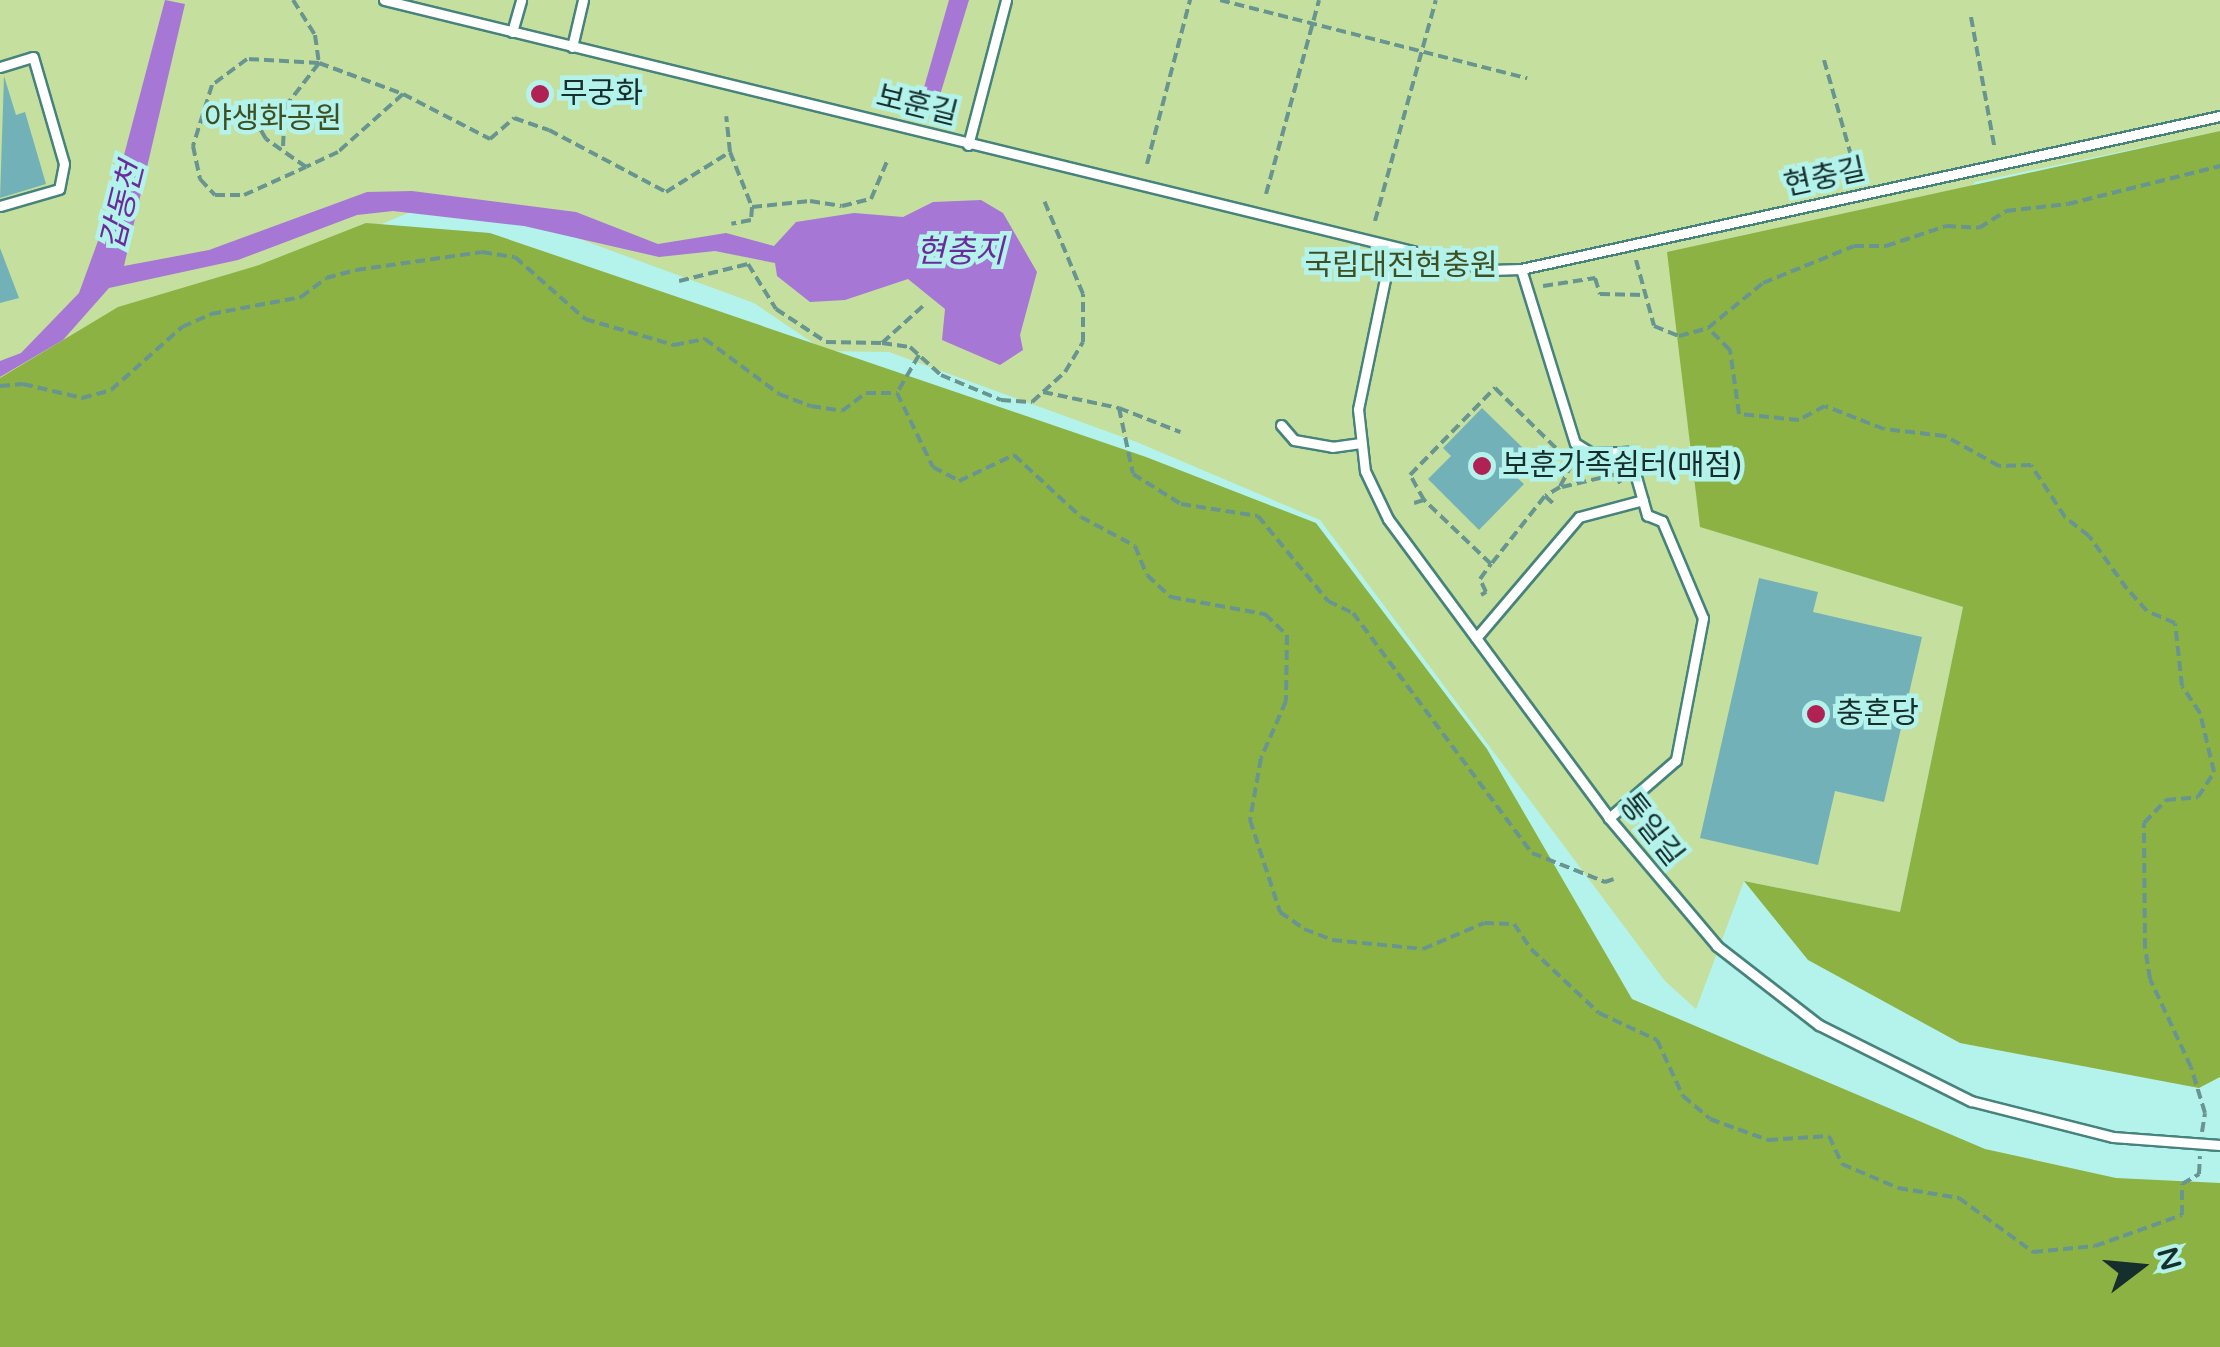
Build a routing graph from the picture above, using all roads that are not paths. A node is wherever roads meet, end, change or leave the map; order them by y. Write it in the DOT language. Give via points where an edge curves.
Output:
graph roads {
  1 [pos="384,0"];
  2 [pos="521,0"];
  3 [pos="583,0"];
  4 [pos="1006,0"];
  5 [pos="512,32"];
  6 [pos="572,46"];
  7 [pos="0,67"];
  8 [pos="2220,116"];
  9 [pos="968,145"];
  10 [pos="0,206"];
  11 [pos="1391,250"];
  12 [pos="1438,262"];
  13 [pos="1521,269"];
  14 [pos="1282,424"];
  15 [pos="1359,443"];
  16 [pos="1643,500"];
  17 [pos="1476,638"];
  18 [pos="1609,818"];
  19 [pos="2220,1144"];
  1 -- 5 [label="lane, 보훈길"];
  2 -- 5 [label="lane"];
  3 -- 6 [label="lane"];
  4 -- 9 [label="lane"];
  5 -- 6 [label="lane, 보훈길"];
  6 -- 9 [label="lane, 보훈길"];
  7 -- 10 [label="lane" via="34,56 64,164 59,189"];
  8 -- 13 [label="lane, 현충길"];
  9 -- 11 [label="lane, 보훈길"];
  11 -- 12 [label="lane, 보훈길"];
  11 -- 15 [label="lane, 통일길" via="1358,409"];
  12 -- 13 [label="lane, 현충길"];
  13 -- 16 [label="lane" via="1575,443 1592,453 1629,452"];
  14 -- 15 [label="lane" via="1294,440 1332,447"];
  15 -- 17 [label="lane, 통일길" via="1388,519"];
  16 -- 17 [label="lane" via="1580,517"];
  16 -- 18 [label="lane" via="1647,516 1662,521 1695,590 1703,618 1700,652 1676,760"];
  17 -- 18 [label="lane, 통일길"];
  18 -- 19 [label="lane, 통일길" via="1717,946 1819,1024 1898,1069 1971,1102 2113,1137"];
}
